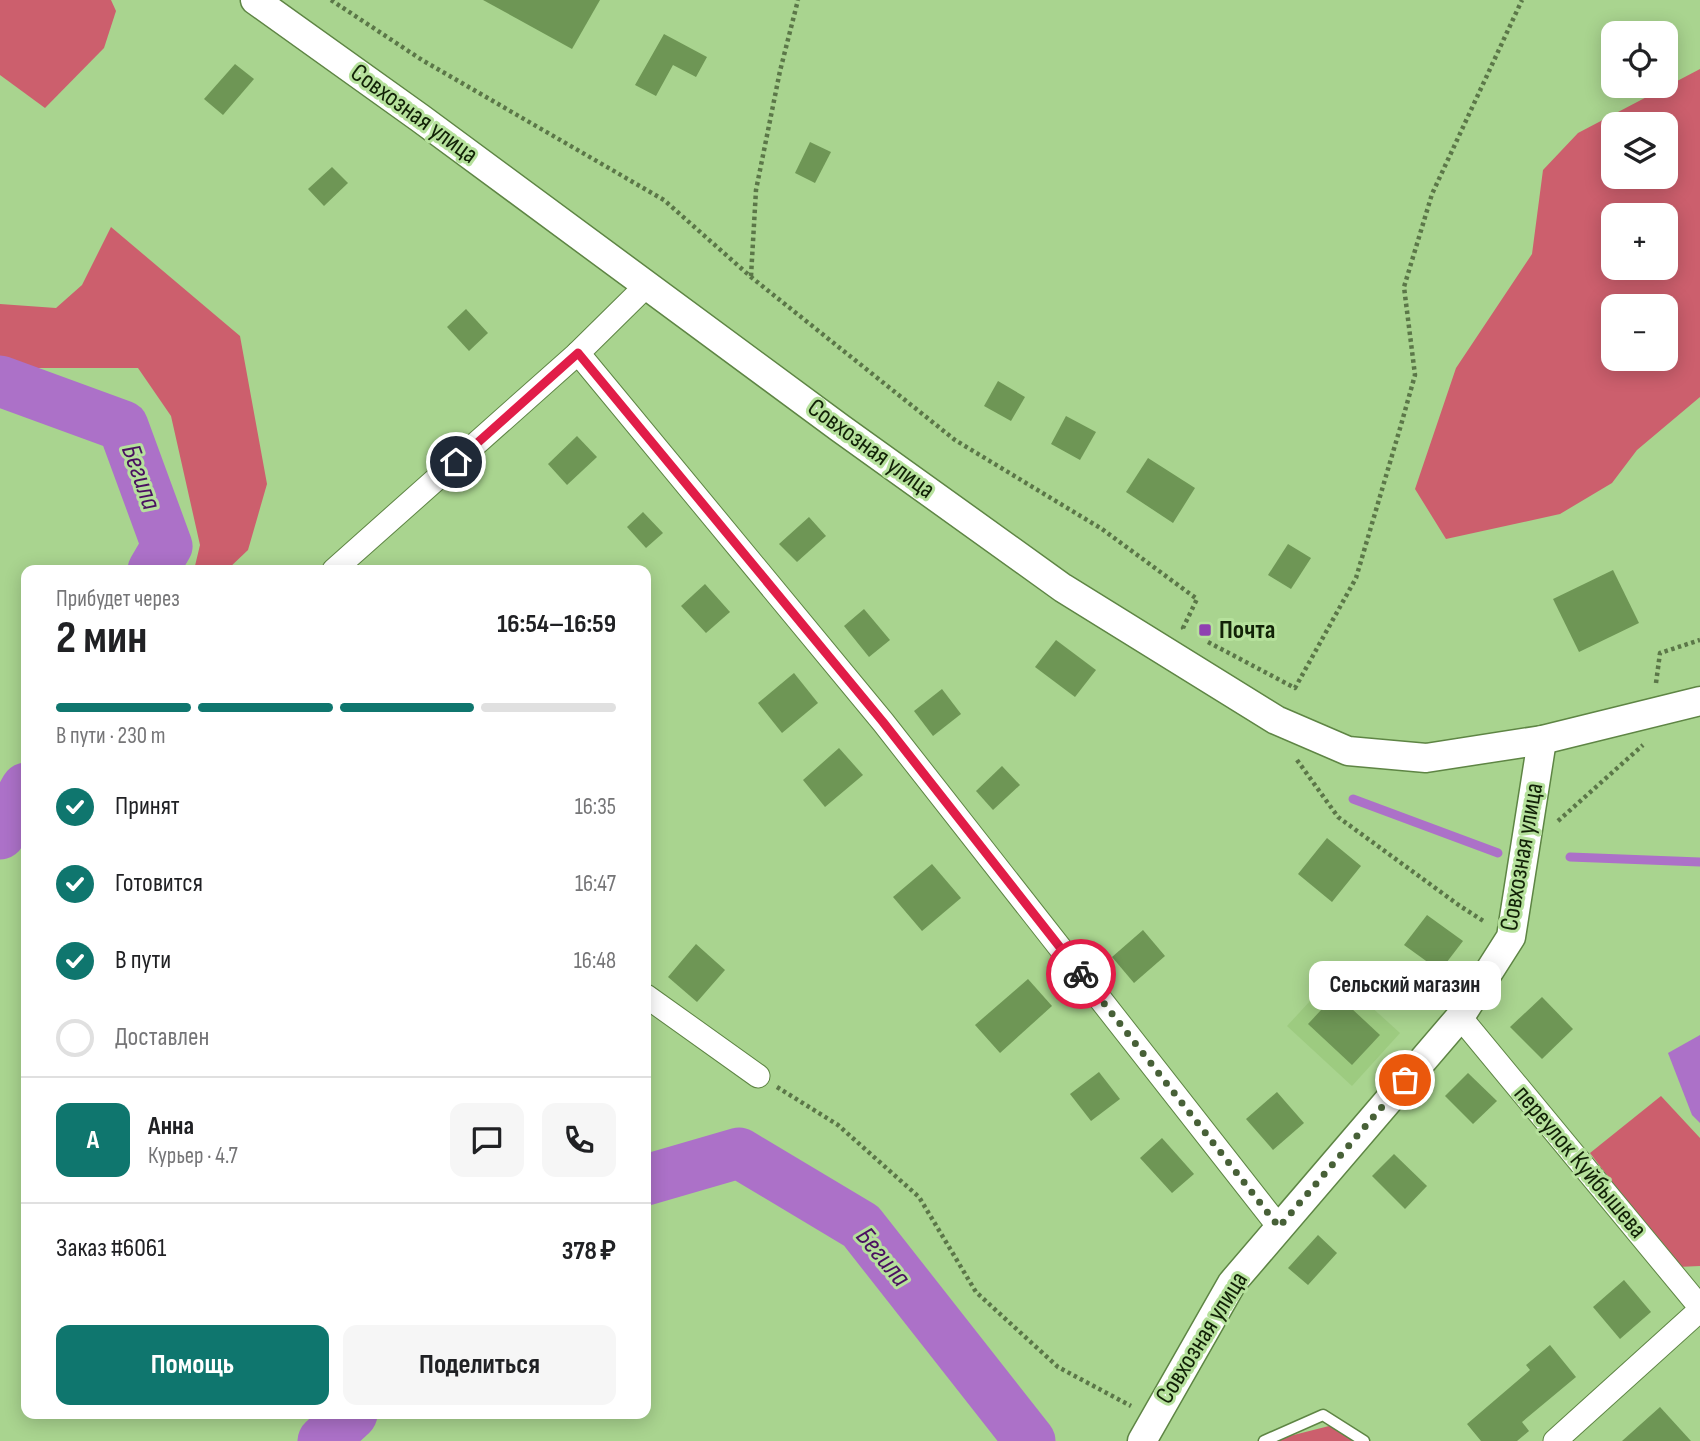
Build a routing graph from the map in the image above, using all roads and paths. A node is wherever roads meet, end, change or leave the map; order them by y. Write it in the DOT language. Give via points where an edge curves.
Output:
graph roads {
  1 [pos="255,0"];
  2 [pos="331,0"];
  3 [pos="798,0"];
  4 [pos="1522,0"];
  5 [pos="751,277"];
  6 [pos="647,285"];
  7 [pos="578,353"];
  8 [pos="340,565"];
  9 [pos="1194,634"];
  10 [pos="1204,640"];
  11 [pos="1700,640"];
  12 [pos="1246,663"];
  13 [pos="1227,690"];
  14 [pos="1700,701"];
  15 [pos="1652,713"];
  16 [pos="1542,740"];
  17 [pos="1293,755"];
  18 [pos="1550,829"];
  19 [pos="1511,937"];
  20 [pos="651,1000"];
  21 [pos="1460,1017"];
  22 [pos="758,1076"];
  23 [pos="1279,1227"];
  24 [pos="1700,1308"];
  25 [pos="1148,1429"];
  26 [pos="1264,1441"];
  27 [pos="1364,1441"];
  28 [pos="1555,1441"];
  1 -- 6 [label="street, Совхозная улица"];
  2 -- 5 [label="path" via="422,60 664,200"];
  3 -- 5 [label="path" via="756,190"];
  4 -- 12 [label="path" via="1433,194 1405,287 1415,374 1356,578 1295,688"];
  5 -- 9 [label="path" via="955,440 1102,529 1197,599 1183,628"];
  6 -- 7 [label="street"];
  6 -- 13 [label="street, Совхозная улица" via="1063,588"];
  7 -- 8 [label="street"];
  7 -- 23 [label="street" via="883,722"];
  10 -- 12 [label="path"];
  11 -- 15 [label="path" via="1660,653"];
  12 -- 13 [label="path"];
  13 -- 16 [label="street, Совхозная улица" via="1276,720 1348,751 1426,758"];
  14 -- 15 [label="street, Совхозная улица"];
  15 -- 16 [label="street, Совхозная улица"];
  15 -- 18 [label="path" via="1648,740"];
  16 -- 19 [label="street, Совхозная улица"];
  17 -- 19 [label="path" via="1338,817 1460,906"];
  19 -- 21 [label="street, Совхозная улица"];
  20 -- 22 [label="street"];
  21 -- 23 [label="street, Совхозная улица"];
  21 -- 24 [label="street, переулок Куйбышева"];
  22 -- 25 [label="path" via="838,1125 919,1197 976,1293 1058,1367"];
  23 -- 25 [label="street, Совхозная улица" via="1232,1283"];
  24 -- 28 [label="street, переулок Куйбышева"];
  26 -- 27 [label="lane" via="1323,1415"];
}
